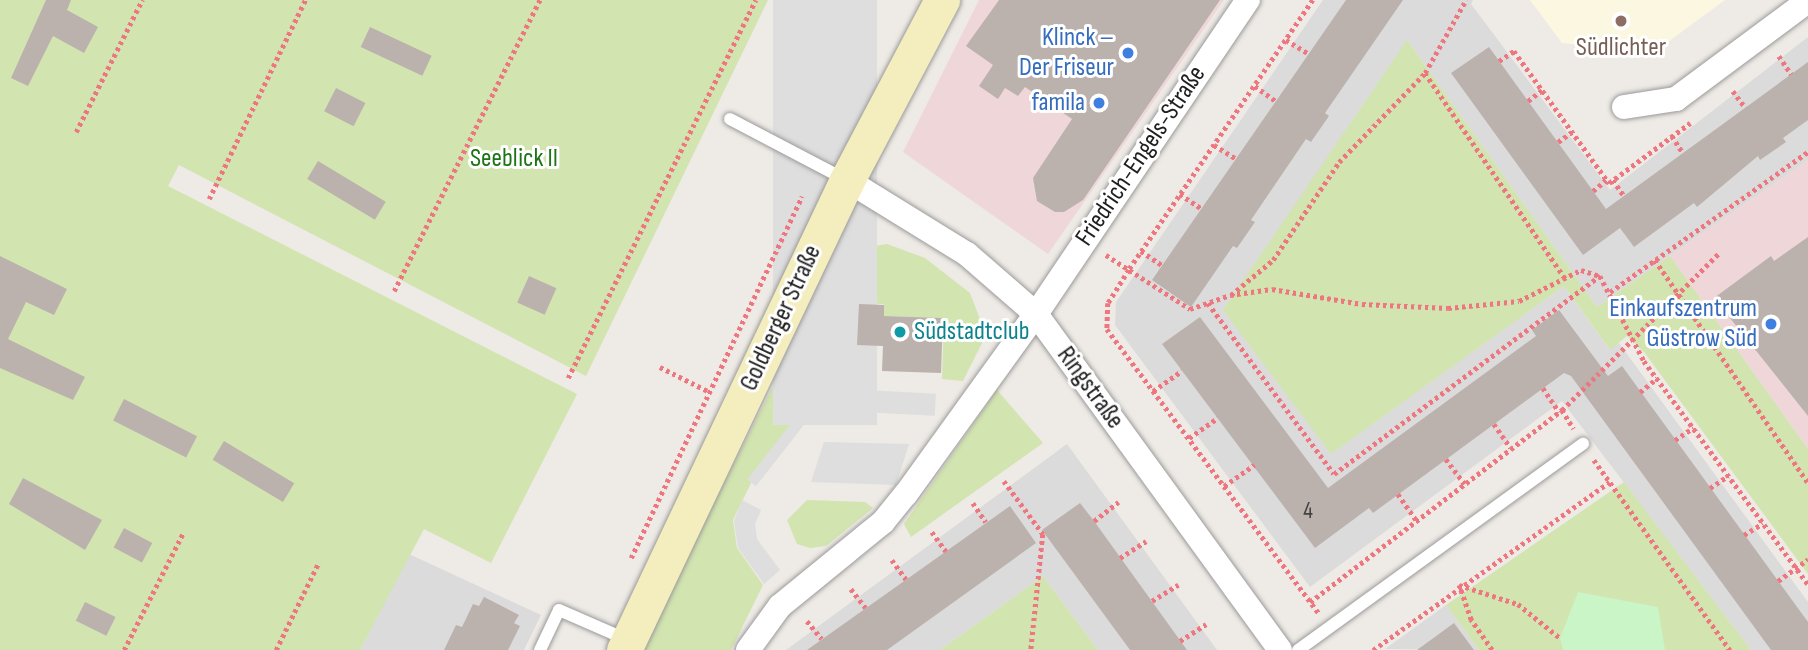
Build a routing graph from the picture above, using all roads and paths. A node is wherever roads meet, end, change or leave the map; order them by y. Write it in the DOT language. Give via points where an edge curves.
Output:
graph roads {
  1 [pos="142,0"];
  2 [pos="305,0"];
  3 [pos="540,0"];
  4 [pos="756,0"];
  5 [pos="942,0"];
  6 [pos="1248,0"];
  7 [pos="1313,0"];
  8 [pos="1466,0"];
  9 [pos="1808,1"];
  10 [pos="1286,40"];
  11 [pos="1309,54"];
  12 [pos="1779,56"];
  13 [pos="1425,73"];
  14 [pos="1791,74"];
  15 [pos="1255,86"];
  16 [pos="1542,90"];
  17 [pos="1733,91"];
  18 [pos="1276,101"];
  19 [pos="1528,101"];
  20 [pos="1624,107"];
  21 [pos="1746,108"];
  22 [pos="730,119"];
  23 [pos="76,132"];
  24 [pos="1572,132"];
  25 [pos="1672,136"];
  26 [pos="1558,142"];
  27 [pos="1214,145"];
  28 [pos="1808,152"];
  29 [pos="1683,153"];
  30 [pos="1236,159"];
  31 [pos="847,180"];
  32 [pos="1593,191"];
  33 [pos="1180,194"];
  34 [pos="1624,196"];
  35 [pos="209,198"];
  36 [pos="1202,209"];
  37 [pos="1083,240"];
  38 [pos="1141,251"];
  39 [pos="1720,253"];
  40 [pos="1655,260"];
  41 [pos="1162,265"];
  42 [pos="1129,270"];
  43 [pos="1600,276"];
  44 [pos="1566,280"];
  45 [pos="394,291"];
  46 [pos="1610,292"];
  47 [pos="1679,293"];
  48 [pos="1230,295"];
  49 [pos="1208,303"];
  50 [pos="1036,314"];
  51 [pos="1633,339"];
  52 [pos="660,367"];
  53 [pos="1182,370"];
  54 [pos="568,378"];
  55 [pos="1657,378"];
  56 [pos="1543,388"];
  57 [pos="708,391"];
  58 [pos="1153,391"];
  59 [pos="1640,392"];
  60 [pos="1561,411"];
  61 [pos="1218,418"];
  62 [pos="1494,424"];
  63 [pos="1693,428"];
  64 [pos="1189,438"];
  65 [pos="1675,440"];
  66 [pos="1583,444"];
  67 [pos="1511,449"];
  68 [pos="1446,459"];
  69 [pos="1254,466"];
  70 [pos="1728,475"];
  71 [pos="1004,481"];
  72 [pos="1609,482"];
  73 [pos="1808,483"];
  74 [pos="1465,484"];
  75 [pos="1224,486"];
  76 [pos="1710,488"];
  77 [pos="1398,494"];
  78 [pos="1118,502"];
  79 [pos="973,503"];
  80 [pos="1417,520"];
  81 [pos="986,522"];
  82 [pos="1094,522"];
  83 [pos="1763,523"];
  84 [pos="932,532"];
  85 [pos="183,533"];
  86 [pos="1744,535"];
  87 [pos="1146,541"];
  88 [pos="946,551"];
  89 [pos="1120,558"];
  90 [pos="1808,559"];
  91 [pos="892,560"];
  92 [pos="319,562"];
  93 [pos="1796,568"];
  94 [pos="906,579"];
  95 [pos="1778,581"];
  96 [pos="1808,584"];
  97 [pos="1178,585"];
  98 [pos="1459,585"];
  99 [pos="851,589"];
  100 [pos="1152,601"];
  101 [pos="1310,602"];
  102 [pos="866,608"];
  103 [pos="807,621"];
  104 [pos="1206,624"];
  105 [pos="1330,627"];
  106 [pos="1560,638"];
  107 [pos="822,639"];
  108 [pos="1031,641"];
  109 [pos="1180,641"];
  110 [pos="626,645"];
  111 [pos="124,650"];
  112 [pos="276,650"];
  113 [pos="540,650"];
  114 [pos="748,650"];
  115 [pos="1031,650"];
  116 [pos="1038,650"];
  117 [pos="1280,650"];
  118 [pos="1298,650"];
  119 [pos="1373,650"];
  120 [pos="1492,650"];
  121 [pos="1730,650"];
  1 -- 23 [label="path"];
  2 -- 35 [label="path"];
  3 -- 45 [label="path"];
  4 -- 54 [label="path"];
  5 -- 31 [label="main road, Goldberger Straße"];
  6 -- 37 [label="street, Friedrich-Engels-Straße"];
  7 -- 10 [label="path"];
  8 -- 13 [label="path"];
  9 -- 20 [label="street" via="1676,99"];
  10 -- 11 [label="path"];
  10 -- 15 [label="path"];
  12 -- 14 [label="path"];
  13 -- 44 [label="path"];
  13 -- 48 [label="path" via="1339,162 1273,260"];
  15 -- 18 [label="path"];
  15 -- 27 [label="path"];
  16 -- 19 [label="path"];
  17 -- 21 [label="path"];
  22 -- 31 [label="lane"];
  24 -- 26 [label="path"];
  25 -- 29 [label="path"];
  27 -- 30 [label="path"];
  27 -- 33 [label="path"];
  28 -- 40 [label="path"];
  31 -- 50 [label="street, Ringstraße" via="967,254"];
  31 -- 110 [label="main road, Goldberger Straße"];
  32 -- 34 [label="path" via="1610,180"];
  33 -- 36 [label="path"];
  33 -- 38 [label="path"];
  37 -- 42 [label="path"];
  37 -- 50 [label="street, Friedrich-Engels-Straße"];
  38 -- 41 [label="path"];
  38 -- 42 [label="path"];
  39 -- 47 [label="path"];
  40 -- 46 [label="path"];
  40 -- 47 [label="path"];
  42 -- 49 [label="path" via="1190,309"];
  42 -- 58 [label="path" via="1108,303 1107,329"];
  43 -- 44 [label="path" via="1581,270"];
  43 -- 46 [label="path"];
  43 -- 49 [label="path" via="1335,474"];
  44 -- 48 [label="path" via="1519,301 1448,308 1362,304 1272,289"];
  46 -- 51 [label="path"];
  47 -- 51 [label="path"];
  47 -- 73 [label="path"];
  48 -- 49 [label="path"];
  50 -- 114 [label="street, Friedrich-Engels-Straße" via="883,522 780,606"];
  50 -- 117 [label="street, Ringstraße"];
  51 -- 55 [label="path"];
  51 -- 60 [label="path"];
  52 -- 57 [label="path"];
  53 -- 58 [label="path"];
  55 -- 59 [label="path"];
  55 -- 63 [label="path"];
  56 -- 60 [label="path"];
  58 -- 64 [label="path"];
  60 -- 66 [label="path"];
  60 -- 67 [label="path"];
  61 -- 64 [label="path"];
  62 -- 67 [label="path"];
  63 -- 65 [label="path"];
  63 -- 70 [label="path"];
  64 -- 75 [label="path"];
  66 -- 72 [label="path"];
  66 -- 105 [label="lane"];
  67 -- 74 [label="path"];
  68 -- 74 [label="path"];
  69 -- 75 [label="path"];
  70 -- 76 [label="path"];
  70 -- 83 [label="path"];
  71 -- 108 [label="path" via="1043,534"];
  72 -- 98 [label="path"];
  72 -- 121 [label="path"];
  74 -- 80 [label="path"];
  75 -- 101 [label="path"];
  77 -- 80 [label="path"];
  78 -- 82 [label="path"];
  79 -- 81 [label="path"];
  80 -- 101 [label="path"];
  83 -- 86 [label="path"];
  83 -- 93 [label="path"];
  84 -- 88 [label="path"];
  85 -- 111 [label="path"];
  87 -- 89 [label="path"];
  90 -- 93 [label="path"];
  91 -- 94 [label="path"];
  92 -- 112 [label="path"];
  93 -- 95 [label="path"];
  93 -- 96 [label="path"];
  97 -- 100 [label="path"];
  98 -- 106 [label="path" via="1518,604"];
  98 -- 119 [label="path"];
  98 -- 120 [label="path" via="1471,620"];
  99 -- 102 [label="path"];
  101 -- 105 [label="path"];
  103 -- 107 [label="path"];
  104 -- 109 [label="path"];
  105 -- 118 [label="lane"];
  108 -- 115 [label="path"];
  108 -- 116 [label="path"];
  110 -- 113 [label="lane, Goldberger Straße" via="559,610"];
}
